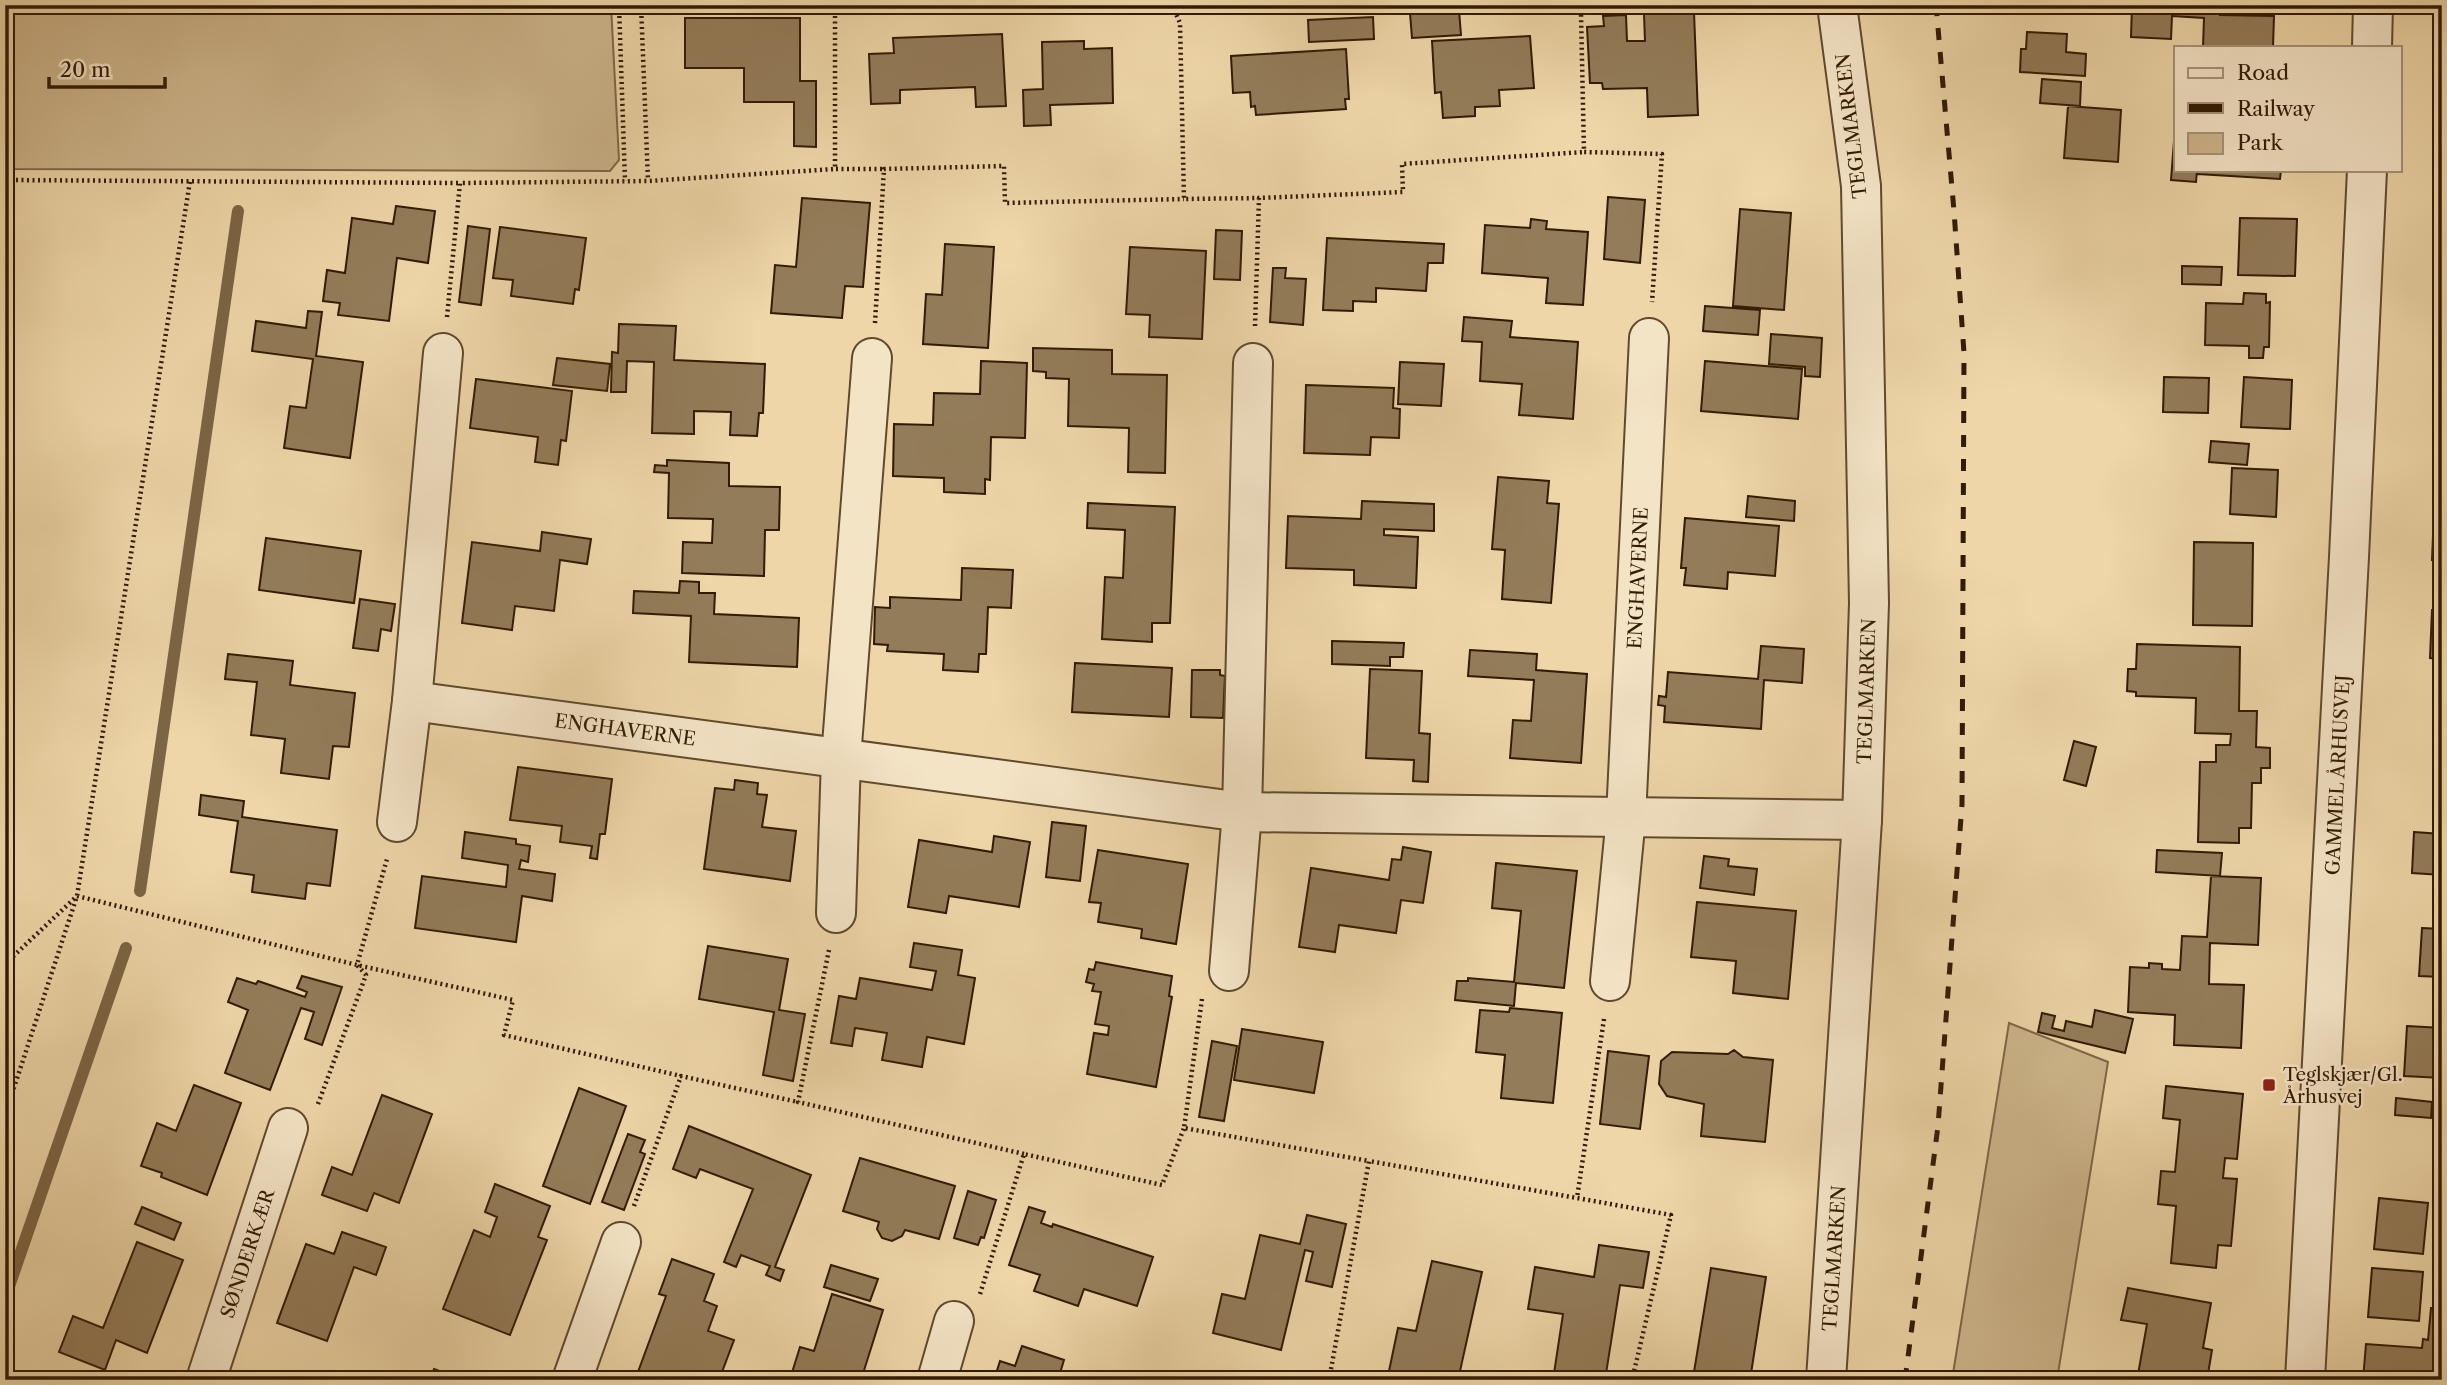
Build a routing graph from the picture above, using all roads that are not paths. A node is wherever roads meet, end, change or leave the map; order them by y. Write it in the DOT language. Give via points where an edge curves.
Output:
graph roads {
  1 [pos="1837,5"];
  2 [pos="2373,5"];
  3 [pos="2372,46"];
  4 [pos="2367,172"];
  5 [pos="1649,338"];
  6 [pos="443,353"];
  7 [pos="872,358"];
  8 [pos="1253,363"];
  9 [pos="412,701"];
  10 [pos="841,758"];
  11 [pos="1242,812"];
  12 [pos="1626,817"];
  13 [pos="1862,820"];
  14 [pos="397,822"];
  15 [pos="836,913"];
  16 [pos="1229,971"];
  17 [pos="1610,981"];
  18 [pos="288,1128"];
  19 [pos="621,1242"];
  20 [pos="954,1321"];
  21 [pos="206,1380"];
  22 [pos="572,1380"];
  23 [pos="937,1380"];
  24 [pos="1826,1380"];
  25 [pos="2305,1380"];
  1 -- 13 [label="street, TEGLMARKEN" via="1860,186 1869,603"];
  2 -- 3 [label="street"];
  4 -- 25 [label="street, GAMMEL ÅRHUSVEJ"];
  5 -- 12 [label="street, ENGHAVERNE"];
  6 -- 9 [label="street"];
  7 -- 10 [label="street"];
  8 -- 11 [label="street"];
  9 -- 10 [label="street, ENGHAVERNE"];
  9 -- 14 [label="street"];
  10 -- 11 [label="street, ENGHAVERNE"];
  10 -- 15 [label="street"];
  11 -- 12 [label="street, ENGHAVERNE"];
  11 -- 16 [label="street"];
  12 -- 13 [label="street, ENGHAVERNE"];
  12 -- 17 [label="street, ENGHAVERNE"];
  13 -- 24 [label="street, TEGLMARKEN"];
  18 -- 21 [label="street, SØNDERKÆR"];
  19 -- 22 [label="street"];
  20 -- 23 [label="street"];
}
